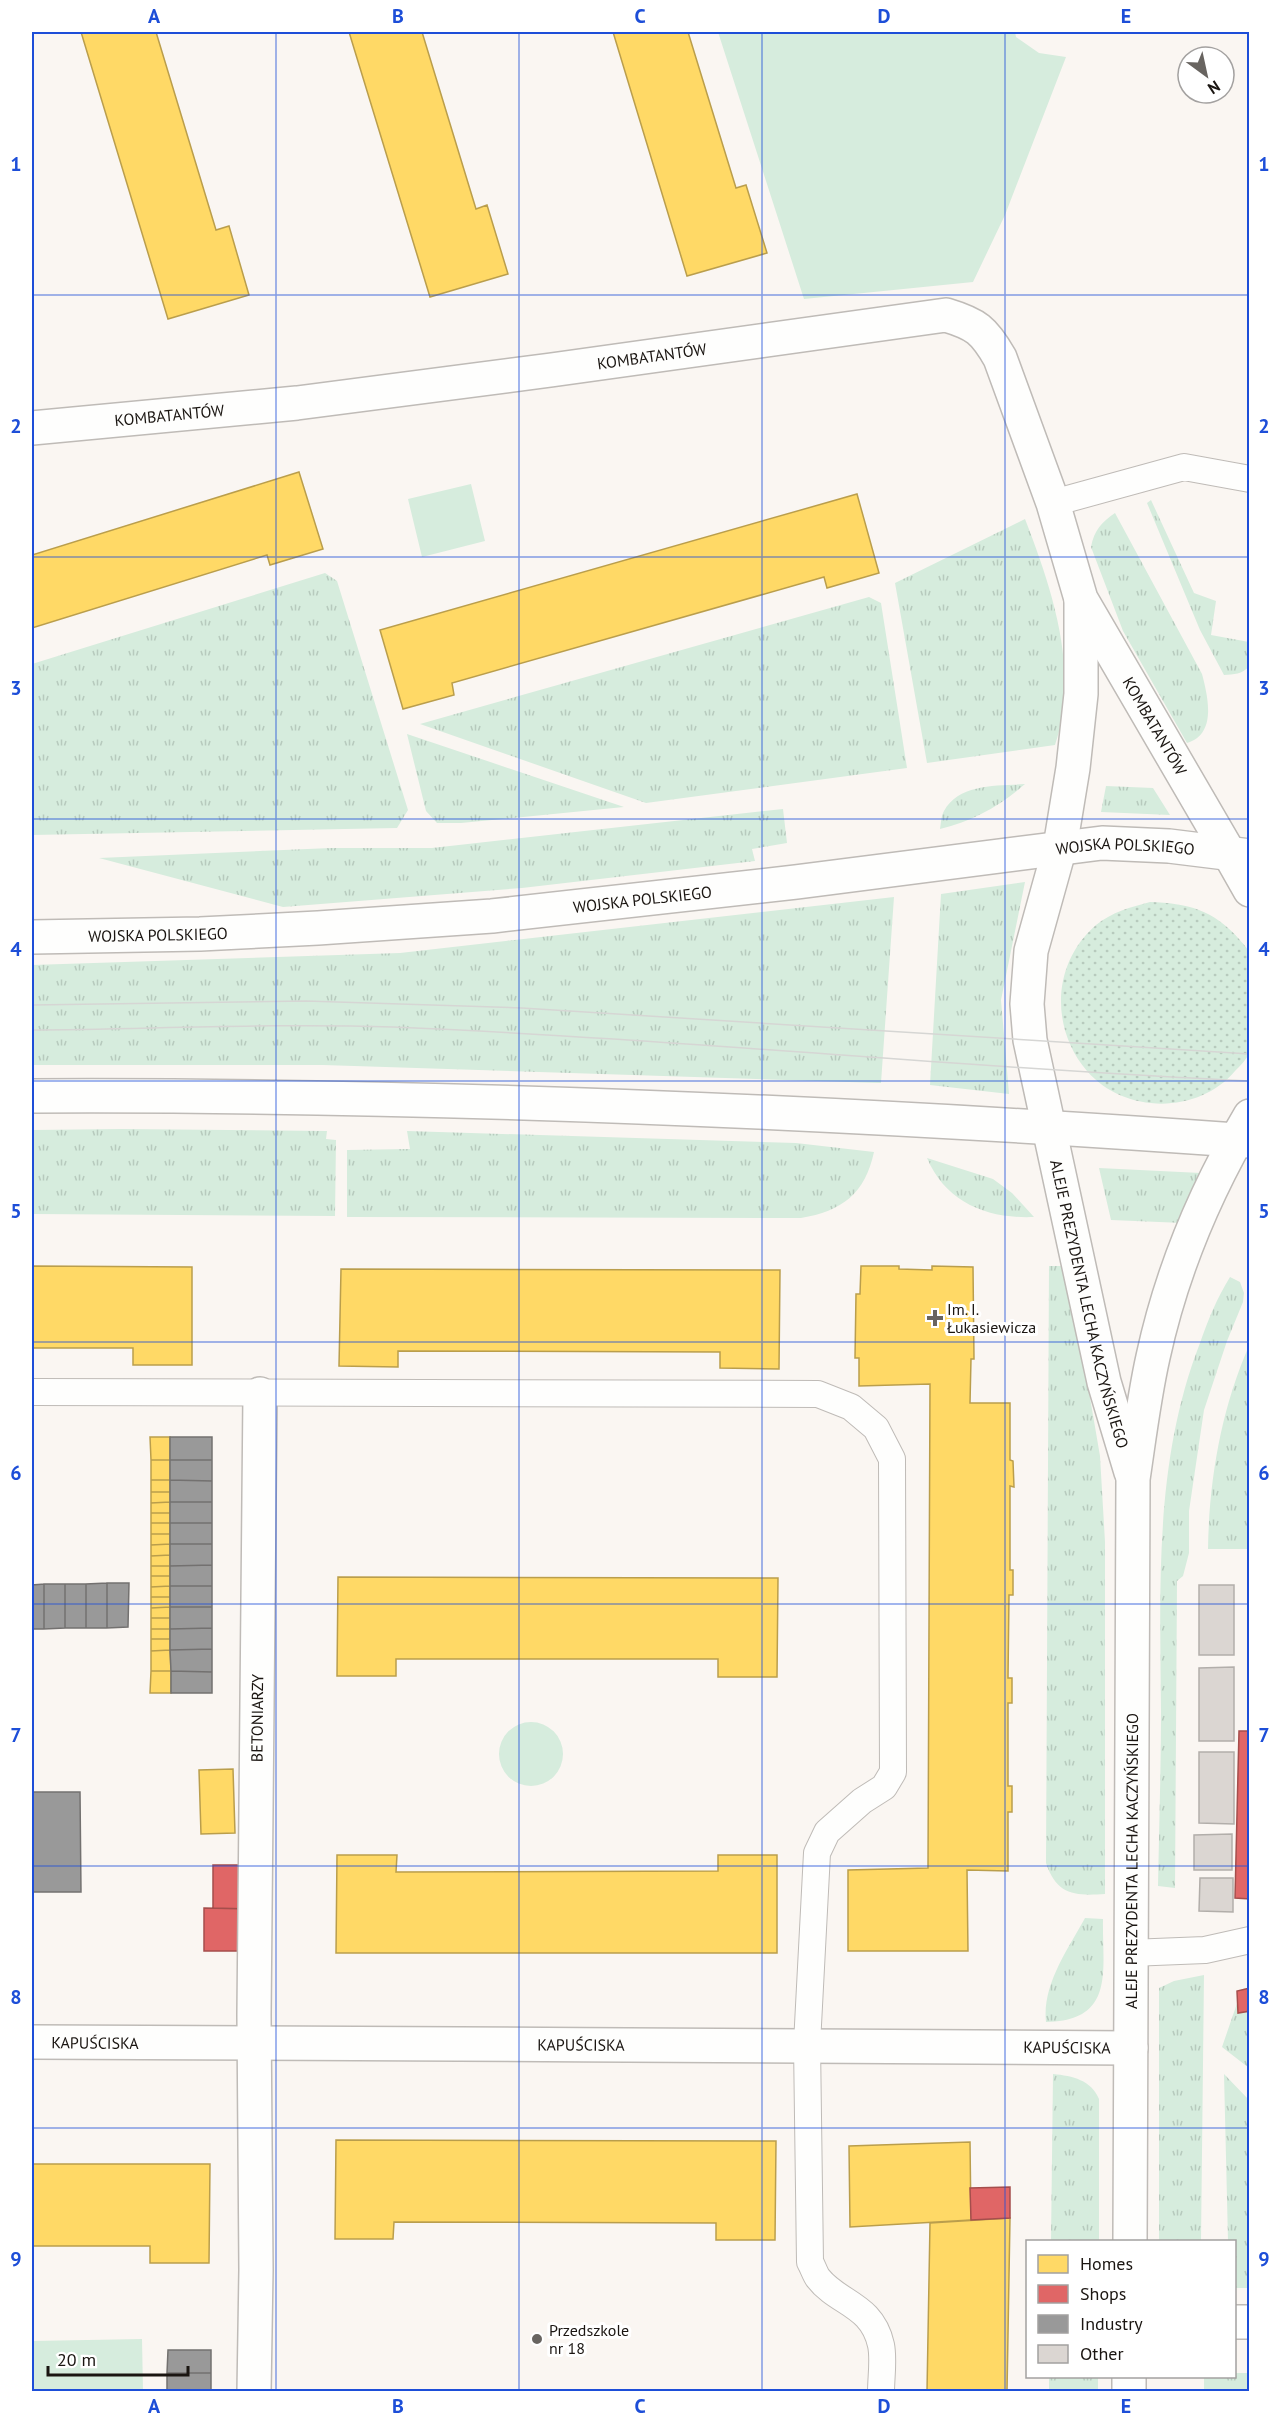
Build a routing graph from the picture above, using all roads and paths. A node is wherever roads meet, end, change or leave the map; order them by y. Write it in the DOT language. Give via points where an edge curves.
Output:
graph roads {
  1 [pos="32,428"];
  2 [pos="1250,479"];
  3 [pos="1053,503"];
  4 [pos="1081,599"];
  5 [pos="1060,847"];
  6 [pos="1239,854"];
  7 [pos="1250,890"];
  8 [pos="32,937"];
  9 [pos="32,1096"];
  10 [pos="1049,1128"];
  11 [pos="1245,1132"];
  12 [pos="32,1392"];
  13 [pos="260,1394"];
  14 [pos="1133,1479"];
  15 [pos="1250,1940"];
  16 [pos="1130,1953"];
  17 [pos="32,2042"];
  18 [pos="254,2044"];
  19 [pos="807,2044"];
  20 [pos="1131,2048"];
  21 [pos="1130,2240"];
  22 [pos="254,2391"];
  23 [pos="881,2391"];
  1 -- 3 [label="street, KOMBATANTÓW" via="297,403 946,315 970,322 989,339 1000,358"];
  2 -- 3 [label="lane" via="1184,467"];
  3 -- 4 [label="street, KOMBATANTÓW"];
  4 -- 5 [label="street, KOMBATANTÓW" via="1081,694"];
  4 -- 6 [label="street, KOMBATANTÓW"];
  5 -- 6 [label="street, WOJSKA POLSKIEGO" via="1136,844"];
  5 -- 8 [label="street, WOJSKA POLSKIEGO" via="492,916 201,934"];
  5 -- 10 [label="street, ALEJE PREZYDENTA LECHA KACZYŃSKIEGO" via="1031,951 1027,1004 1030,1040"];
  6 -- 7 [label="street, KOMBATANTÓW"];
  9 -- 10 [label="street" via="387,1098"];
  10 -- 11 [label="street"];
  10 -- 14 [label="street, ALEJE PREZYDENTA LECHA KACZYŃSKIEGO" via="1104,1382"];
  11 -- 14 [label="street, ALEJE PREZYDENTA LECHA KACZYŃSKIEGO" via="1198,1219 1169,1298 1153,1357"];
  12 -- 13 [label="lane"];
  13 -- 18 [label="street, BETONIARZY"];
  13 -- 19 [label="lane" via="818,1394 851,1407 876,1428 892,1460 893,1772 884,1786 827,1832 817,1853"];
  14 -- 16 [label="street, ALEJE PREZYDENTA LECHA KACZYŃSKIEGO"];
  15 -- 16 [label="lane" via="1205,1950"];
  16 -- 20 [label="street, ALEJE PREZYDENTA LECHA KACZYŃSKIEGO"];
  17 -- 18 [label="street, KAPUŚCISKA"];
  18 -- 19 [label="street, KAPUŚCISKA"];
  18 -- 22 [label="street, BETONIARZY"];
  19 -- 20 [label="street, KAPUŚCISKA"];
  19 -- 23 [label="lane" via="810,2262 827,2288 854,2304 874,2325 882,2345"];
  20 -- 21 [label="street, ALEJE PREZYDENTA LECHA KACZYŃSKIEGO"];
}
